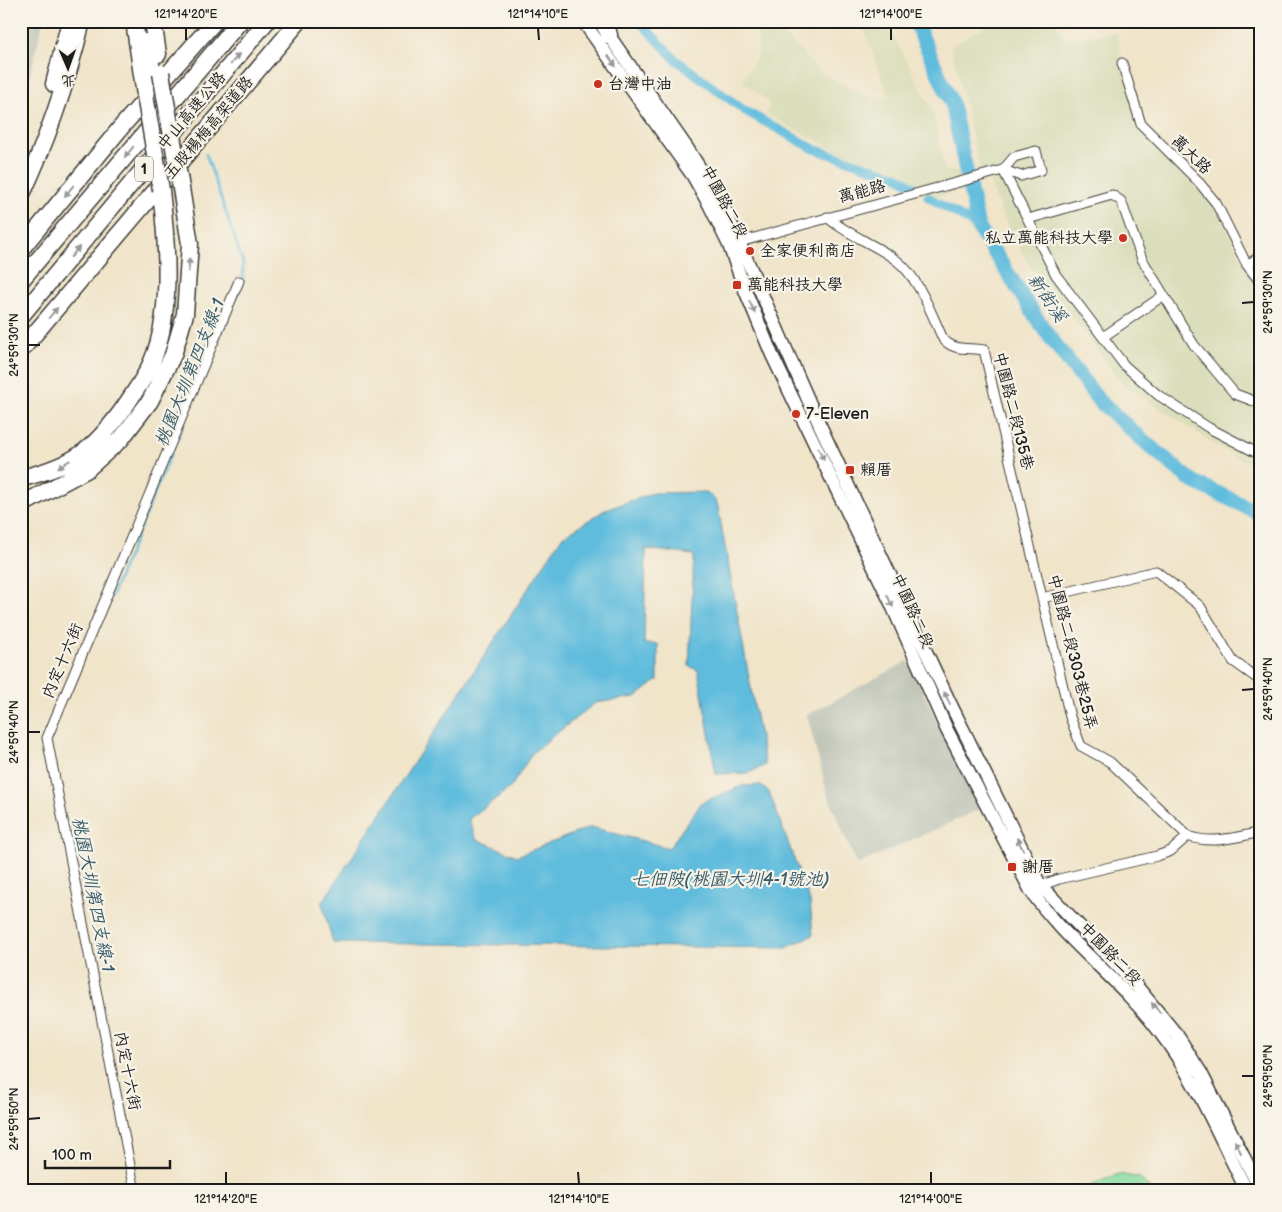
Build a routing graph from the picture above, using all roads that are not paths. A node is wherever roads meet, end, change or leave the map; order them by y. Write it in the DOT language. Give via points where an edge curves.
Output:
graph roads {
  1 [pos="70,21"];
  2 [pos="82,21"];
  3 [pos="134,21"];
  4 [pos="144,21"];
  5 [pos="153,21"];
  6 [pos="215,21"];
  7 [pos="240,21"];
  8 [pos="267,21"];
  9 [pos="299,21"];
  10 [pos="583,21"];
  11 [pos="599,21"];
  12 [pos="607,28"];
  13 [pos="1122,63"];
  14 [pos="153,85"];
  15 [pos="21,171"];
  16 [pos="170,185"];
  17 [pos="21,196"];
  18 [pos="827,218"];
  19 [pos="1028,219"];
  20 [pos="735,243"];
  21 [pos="21,248"];
  22 [pos="1261,256"];
  23 [pos="1247,265"];
  24 [pos="54,277"];
  25 [pos="21,280"];
  26 [pos="240,281"];
  27 [pos="1261,283"];
  28 [pos="1164,294"];
  29 [pos="21,316"];
  30 [pos="21,324"];
  31 [pos="1103,337"];
  32 [pos="21,350"];
  33 [pos="1259,403"];
  34 [pos="1261,454"];
  35 [pos="21,476"];
  36 [pos="21,505"];
  37 [pos="1024,516"];
  38 [pos="1042,598"];
  39 [pos="1261,682"];
  40 [pos="1261,832"];
  41 [pos="1188,836"];
  42 [pos="1036,888"];
  43 [pos="1257,1190"];
  44 [pos="135,1191"];
  1 -- 15 [label="highway" via="46,111"];
  2 -- 17 [label="highway" via="72,63 42,152"];
  3 -- 14 [label="highway"];
  4 -- 14 [label="highway"];
  5 -- 14 [label="highway"];
  6 -- 21 [label="highway, one-way, bridge"];
  7 -- 25 [label="highway, 中山高速公路 / 1, one-way"];
  24 -- 8 [label="highway, 中山高速公路 / 1, one-way"];
  32 -- 9 [label="highway, 五股楊梅高架道路 / 1, one-way, bridge"];
  10 -- 20 [label="main road, 中園路二段, one-way" via="694,176"];
  11 -- 12 [label="main road, 中園路二段"];
  12 -- 20 [label="main road, 中園路二段" via="722,203"];
  13 -- 23 [label="street, 萬大路" via="1140,124 1197,180 1216,204"];
  14 -- 16 [label="highway, bridge"];
  14 -- 16 [label="highway, bridge"];
  16 -- 35 [label="highway, one-way" via="165,306 149,369 115,420 89,449 56,470"];
  36 -- 16 [label="highway, one-way" via="86,470 120,430 143,396 161,358 175,295 178,234"];
  18 -- 19 [label="street, 萬能路" via="1003,170"];
  18 -- 20 [label="street, 萬能路"];
  18 -- 37 [label="street, 中園路二段135巷" via="904,268 923,295 948,345 984,350"];
  19 -- 28 [label="street" via="1112,195 1121,201 1142,259"];
  19 -- 31 [label="street" via="1056,275"];
  20 -- 42 [label="main road, 中園路二段" via="745,290 772,355 887,595 947,730"];
  22 -- 23 [label="street"];
  23 -- 27 [label="street, 萬大路"];
  24 -- 29 [label="highway, 中山高速公路 / 1"];
  24 -- 30 [label="highway"];
  26 -- 44 [label="street, 內定十六街" via="47,738"];
  28 -- 31 [label="street"];
  28 -- 33 [label="street" via="1212,369 1235,394"];
  31 -- 34 [label="street" via="1124,365 1158,395 1209,428"];
  37 -- 38 [label="street, 中園路二段303巷25弄"];
  38 -- 39 [label="street" via="1156,571 1200,606 1233,661"];
  38 -- 41 [label="street, 中園路二段303巷25弄" via="1070,717 1081,746 1116,767"];
  40 -- 41 [label="street" via="1217,840"];
  41 -- 42 [label="street" via="1171,851 1157,856"];
  42 -- 43 [label="main road, 中園路二段" via="1045,911 1081,937 1159,1031"];
}
